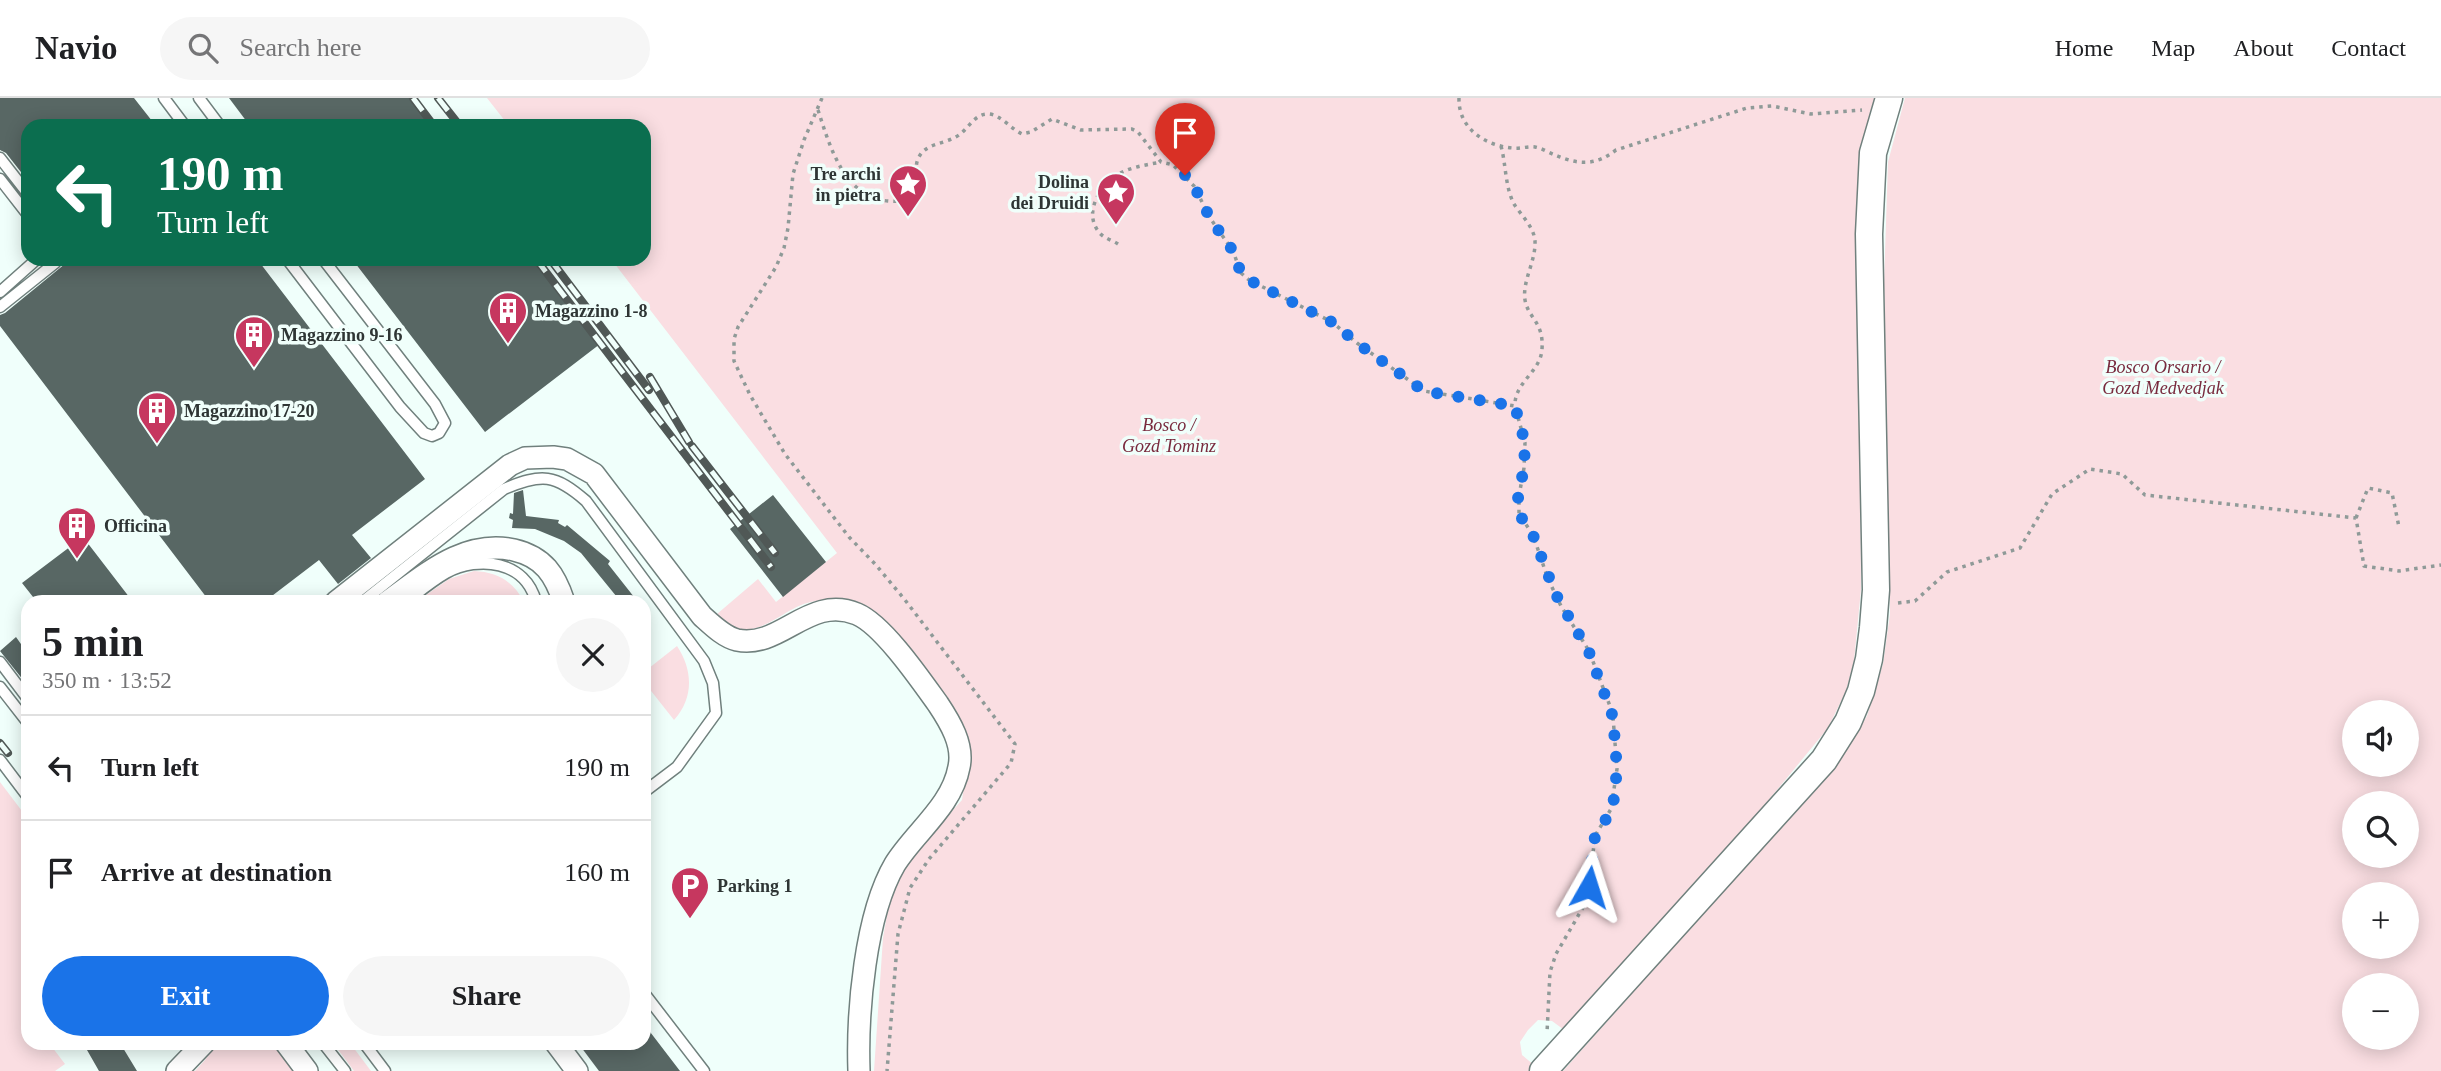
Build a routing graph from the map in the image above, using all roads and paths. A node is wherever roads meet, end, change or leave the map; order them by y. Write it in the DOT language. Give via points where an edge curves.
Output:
graph roads {
  1 [pos="164,98"];
  2 [pos="199,98"];
  3 [pos="822,98"];
  4 [pos="1459,98"];
  5 [pos="1887,105"];
  6 [pos="818,110"];
  7 [pos="180,119"];
  8 [pos="215,119"];
  9 [pos="1501,146"];
  10 [pos="0,158"];
  11 [pos="1161,162"];
  12 [pos="0,178"];
  13 [pos="21,185"];
  14 [pos="21,206"];
  15 [pos="1118,244"];
  16 [pos="29,266"];
  17 [pos="51,266"];
  18 [pos="292,266"];
  19 [pos="328,266"];
  20 [pos="0,292"];
  21 [pos="0,307"];
  22 [pos="1515,406"];
  23 [pos="2356,518"];
  24 [pos="2399,527"];
  25 [pos="2441,565"];
  26 [pos="345,595"];
  27 [pos="371,595"];
  28 [pos="397,595"];
  29 [pos="416,595"];
  30 [pos="533,595"];
  31 [pos="561,595"];
  32 [pos="1875,606"];
  33 [pos="0,663"];
  34 [pos="0,687"];
  35 [pos="21,690"];
  36 [pos="21,714"];
  37 [pos="0,760"];
  38 [pos="651,786"];
  39 [pos="21,788"];
  40 [pos="651,1002"];
  41 [pos="197,1050"];
  42 [pos="291,1050"];
  43 [pos="308,1050"];
  44 [pos="328,1050"];
  45 [pos="368,1050"];
  46 [pos="561,1050"];
  47 [pos="1549,1065"];
  48 [pos="177,1071"];
  49 [pos="307,1071"];
  50 [pos="325,1071"];
  51 [pos="345,1071"];
  52 [pos="385,1071"];
  53 [pos="577,1071"];
  54 [pos="704,1071"];
  55 [pos="859,1071"];
  56 [pos="887,1071"];
  1 -- 7 [label="lane"];
  2 -- 8 [label="lane"];
  3 -- 6 [label="path"];
  4 -- 9 [label="path" via="1471,131"];
  5 -- 9 [label="path" via="1811,114 1772,106 1747,108 1616,150 1591,163 1534,147"];
  5 -- 32 [label="street" via="1873,153 1869,234"];
  6 -- 11 [label="path" via="842,171 855,188 880,200 920,196 916,162 923,150 960,134 985,114 1022,134 1052,119 1082,130 1132,128"];
  6 -- 56 [label="path" via="793,174 784,248 738,327 734,361 785,454 1015,744 1011,763 910,888 898,934"];
  9 -- 22 [label="path" via="1511,196 1535,242 1525,302 1540,326 1542,344 1540,360 1519,388"];
  10 -- 13 [label="lane"];
  11 -- 15 [label="path" via="1120,173 1096,197 1095,227"];
  11 -- 22 [label="path" via="1173,165 1194,186 1249,280 1332,322 1424,391"];
  12 -- 14 [label="lane"];
  16 -- 20 [label="lane"];
  17 -- 21 [label="lane"];
  18 -- 19 [label="lane" via="400,408 424,433 439,433 445,423 435,404"];
  22 -- 47 [label="path" via="1525,443 1519,514 1533,535 1548,579 1589,652 1613,717 1617,769 1614,799 1595,836 1584,904 1550,972 1546,1016"];
  23 -- 24 [label="path" via="2368,488 2392,493"];
  23 -- 25 [label="path" via="2364,566 2399,572"];
  23 -- 32 [label="path" via="2145,495 2122,474 2090,469 2052,494 2020,548 1947,572 1915,601"];
  26 -- 55 [label="street" via="510,465 541,456 567,459 594,474 702,616 736,640 775,634 826,609 859,614 873,625 947,718 958,743 960,765 942,804 894,867 874,921 863,980"];
  27 -- 38 [label="lane" via="504,489 529,478 548,477 568,485 586,501 685,634 713,683 716,713 677,766"];
  28 -- 31 [label="street" via="446,561 492,547 523,552 544,563"];
  29 -- 30 [label="lane" via="448,572 490,563 521,575"];
  32 -- 47 [label="street" via="1861,691 1849,722 1824,760"];
  33 -- 35 [label="lane"];
  34 -- 36 [label="lane"];
  37 -- 39 [label="lane"];
  40 -- 54 [label="lane"];
  41 -- 48 [label="street"];
  42 -- 49 [label="street"];
  43 -- 50 [label="street"];
  44 -- 51 [label="lane"];
  45 -- 52 [label="lane"];
  46 -- 53 [label="street"];
}
